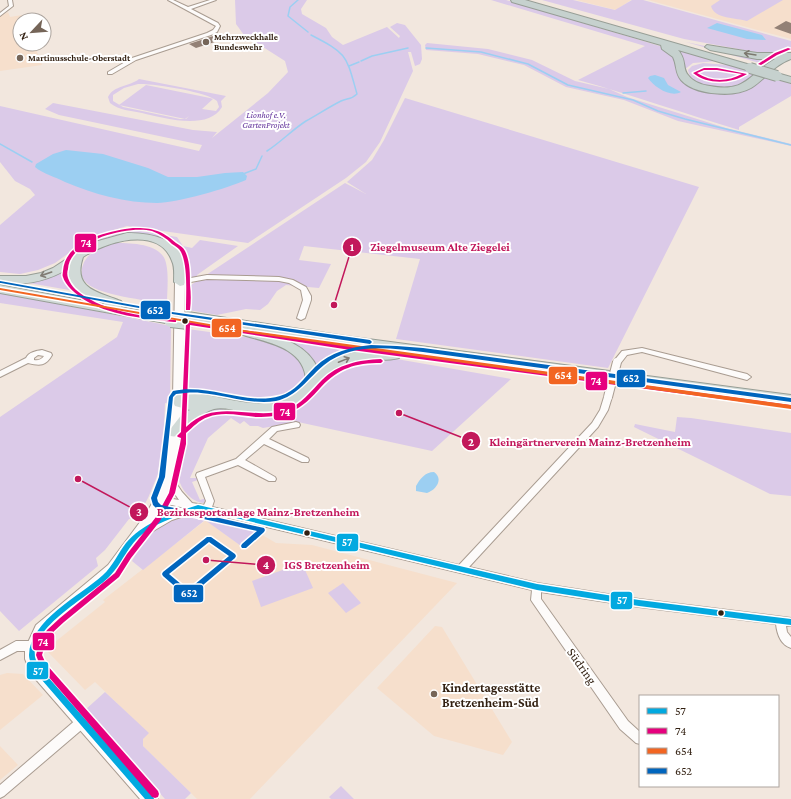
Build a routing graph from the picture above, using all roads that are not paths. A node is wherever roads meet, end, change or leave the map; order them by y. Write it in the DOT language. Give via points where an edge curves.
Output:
graph roads {
  1 [pos="10,0"];
  2 [pos="170,0"];
  3 [pos="214,0"];
  4 [pos="515,0"];
  5 [pos="527,0"];
  6 [pos="187,9"];
  7 [pos="0,15"];
  8 [pos="646,36"];
  9 [pos="790,56"];
  10 [pos="752,67"];
  11 [pos="110,72"];
  12 [pos="760,74"];
  13 [pos="778,74"];
  14 [pos="791,76"];
  15 [pos="791,80"];
  16 [pos="77,257"];
  17 [pos="0,280"];
  18 [pos="180,282"];
  19 [pos="0,283"];
  20 [pos="0,288"];
  21 [pos="117,304"];
  22 [pos="171,316"];
  23 [pos="301,318"];
  24 [pos="188,319"];
  25 [pos="244,331"];
  26 [pos="422,357"];
  27 [pos="30,359"];
  28 [pos="0,374"];
  29 [pos="748,377"];
  30 [pos="313,383"];
  31 [pos="178,398"];
  32 [pos="788,402"];
  33 [pos="219,404"];
  34 [pos="296,425"];
  35 [pos="175,432"];
  36 [pos="263,440"];
  37 [pos="305,460"];
  38 [pos="239,461"];
  39 [pos="169,478"];
  40 [pos="272,479"];
  41 [pos="161,500"];
  42 [pos="198,507"];
  43 [pos="137,536"];
  44 [pos="461,569"];
  45 [pos="536,587"];
  46 [pos="780,621"];
  47 [pos="791,622"];
  48 [pos="791,644"];
  49 [pos="32,646"];
  50 [pos="0,655"];
  51 [pos="82,722"];
  52 [pos="639,738"];
  53 [pos="0,792"];
  54 [pos="150,799"];
  1 -- 7 [label="street" via="11,6"];
  2 -- 6 [label="street"];
  3 -- 6 [label="street"];
  4 -- 8 [label="highway"];
  5 -- 8 [label="highway"];
  6 -- 11 [label="street" via="216,24 217,29 134,59"];
  9 -- 8 [label="highway, one-way" via="751,55"];
  8 -- 10 [label="highway"];
  8 -- 12 [label="highway" via="677,54 681,61 682,75 686,80 699,86 721,90 737,89 747,86"];
  9 -- 12 [label="highway" via="777,61"];
  10 -- 12 [label="highway" via="706,62 692,65 687,68 686,73 694,82 719,88 740,86"];
  10 -- 13 [label="highway, bridge"];
  13 -- 14 [label="highway"];
  13 -- 15 [label="highway"];
  16 -- 17 [label="highway, one-way" via="60,269 45,275 29,279"];
  16 -- 18 [label="highway" via="90,247 109,239 129,236 149,238 174,251 179,263"];
  16 -- 21 [label="highway" via="72,266 72,273 77,283 86,290"];
  18 -- 23 [label="street" via="207,277 279,278 291,281 304,289 307,296"];
  18 -- 31 [label="street"];
  19 -- 21 [label="highway"];
  20 -- 22 [label="highway"];
  21 -- 22 [label="highway"];
  22 -- 24 [label="highway, bridge"];
  24 -- 25 [label="highway"];
  24 -- 32 [label="highway"];
  25 -- 26 [label="highway"];
  25 -- 30 [label="highway" via="303,354 313,368"];
  30 -- 26 [label="highway, one-way" via="329,367 352,357 378,354"];
  26 -- 32 [label="highway"];
  27 -- 28 [label="street"];
  29 -- 44 [label="street, bridge" via="642,350 625,353 617,362 604,410 595,425"];
  30 -- 33 [label="highway" via="301,396 279,406 262,408"];
  31 -- 33 [label="highway" via="180,403 185,405"];
  31 -- 35 [label="street"];
  33 -- 35 [label="highway" via="188,417"];
  34 -- 36 [label="street" via="275,429"];
  35 -- 39 [label="street"];
  36 -- 37 [label="street"];
  36 -- 38 [label="street"];
  38 -- 40 [label="street"];
  38 -- 42 [label="street" via="200,475 210,501"];
  39 -- 41 [label="street"];
  39 -- 42 [label="street" via="179,494"];
  41 -- 42 [label="street"];
  41 -- 43 [label="street"];
  42 -- 43 [label="street" via="169,517"];
  42 -- 44 [label="street"];
  43 -- 49 [label="street" via="105,577 41,629"];
  44 -- 45 [label="street"];
  45 -- 46 [label="street"];
  45 -- 52 [label="street, Südring" via="536,600 624,725"];
  46 -- 47 [label="street"];
  46 -- 48 [label="street" via="782,634"];
  49 -- 50 [label="street" via="16,646"];
  49 -- 51 [label="street" via="31,658 37,670"];
  51 -- 53 [label="street"];
  51 -- 54 [label="street"];
}
